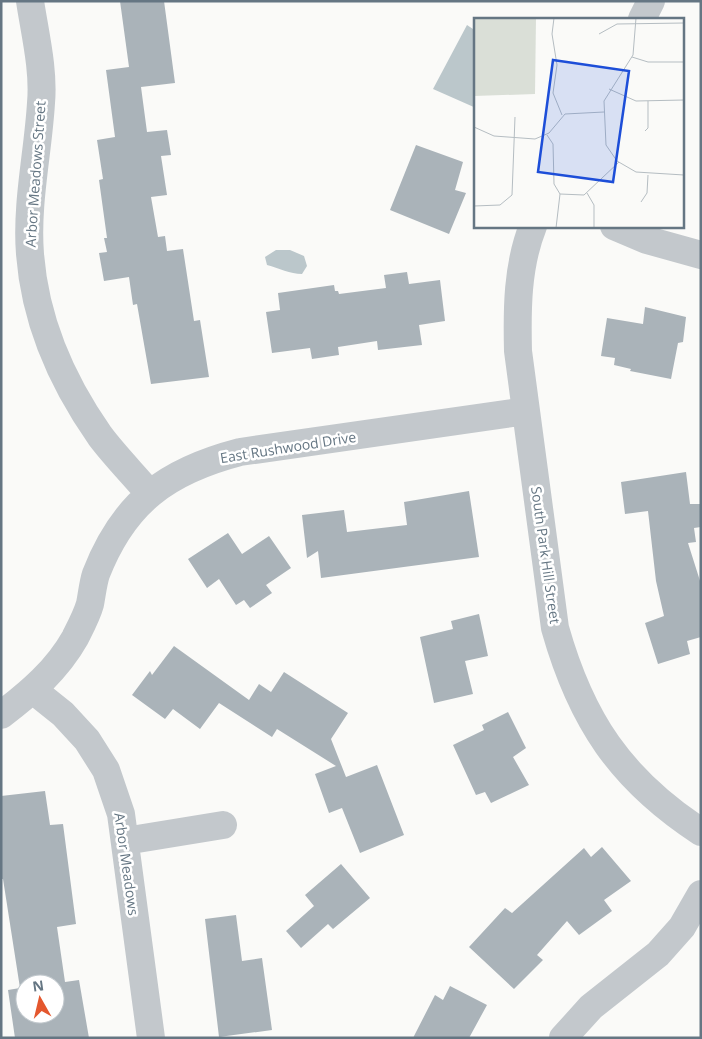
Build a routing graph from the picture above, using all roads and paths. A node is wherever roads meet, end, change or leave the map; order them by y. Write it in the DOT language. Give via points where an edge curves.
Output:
graph roads {
  1 [pos="30,1"];
  2 [pos="651,1"];
  3 [pos="642,18"];
  4 [pos="532,228"];
  5 [pos="619,228"];
  6 [pos="701,255"];
  7 [pos="526,410"];
  8 [pos="149,494"];
  9 [pos="33,690"];
  10 [pos="1,714"];
  11 [pos="223,825"];
  12 [pos="701,832"];
  13 [pos="124,841"];
  14 [pos="701,894"];
  15 [pos="151,1038"];
  16 [pos="563,1038"];
  1 -- 8 [label="street, Arbor Meadows Street" via="42,100 30,225 36,299 52,350 75,397 101,437"];
  2 -- 3 [label="street"];
  4 -- 7 [label="street, South Park Hill Street" via="522,270 517,310 518,352"];
  5 -- 6 [label="street" via="647,240"];
  7 -- 8 [label="street, East Rushwood Drive" via="240,452 177,474"];
  7 -- 12 [label="street, South Park Hill Street" via="555,628 566,668 585,711 607,746 637,782 672,813"];
  8 -- 9 [label="street, East Rushwood Drive" via="124,520 106,550 95,577 89,606 74,639 54,668"];
  9 -- 10 [label="street, East Rushwood Drive"];
  9 -- 13 [label="street, Arbor Meadows" via="68,718 106,770 121,814"];
  11 -- 13 [label="street"];
  13 -- 15 [label="street, Arbor Meadows"];
  14 -- 16 [label="street" via="682,927 658,954 591,1007"];
}
